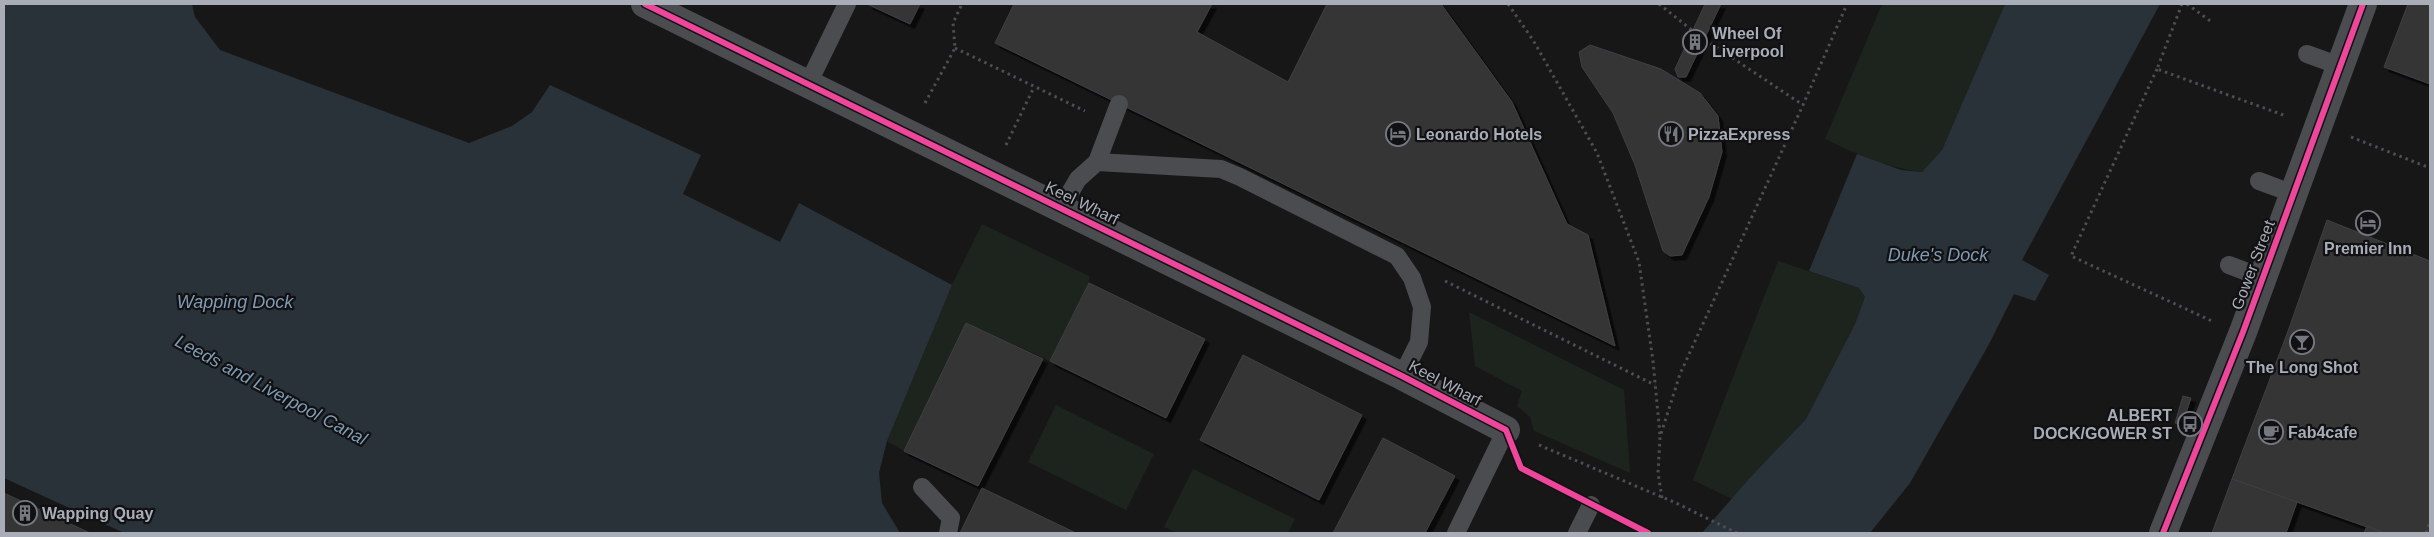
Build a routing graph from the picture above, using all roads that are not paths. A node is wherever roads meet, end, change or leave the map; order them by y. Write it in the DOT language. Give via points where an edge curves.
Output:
graph roads {
  1 [pos="645,4"];
  2 [pos="847,4"];
  3 [pos="2363,4"];
  4 [pos="2307,54"];
  5 [pos="2340,66"];
  6 [pos="808,84"];
  7 [pos="1119,104"];
  8 [pos="1098,162"];
  9 [pos="2260,181"];
  10 [pos="2294,194"];
  11 [pos="1061,208"];
  12 [pos="2229,265"];
  13 [pos="2262,278"];
  14 [pos="1402,376"];
  15 [pos="1506,430"];
  16 [pos="922,486"];
  17 [pos="1591,505"];
  18 [pos="948,533"];
  19 [pos="1456,533"];
  20 [pos="1577,533"];
  21 [pos="2163,533"];
  1 -- 6 [label="street, Keel Wharf"];
  2 -- 6 [label="lane"];
  3 -- 5 [label="street, Gower Street"];
  4 -- 5 [label="lane"];
  5 -- 10 [label="street, Gower Street"];
  6 -- 11 [label="street, Keel Wharf"];
  7 -- 8 [label="lane"];
  8 -- 11 [label="lane" via="1078,179"];
  8 -- 14 [label="lane" via="1221,168 1397,256 1412,278 1422,307 1419,342"];
  9 -- 10 [label="lane"];
  10 -- 13 [label="street, Gower Street"];
  11 -- 14 [label="street, Keel Wharf"];
  12 -- 13 [label="lane"];
  13 -- 21 [label="street, Gower Street"];
  14 -- 15 [label="street, Keel Wharf"];
  15 -- 19 [label="lane"];
  16 -- 18 [label="lane" via="951,518"];
  17 -- 20 [label="lane"];
}
